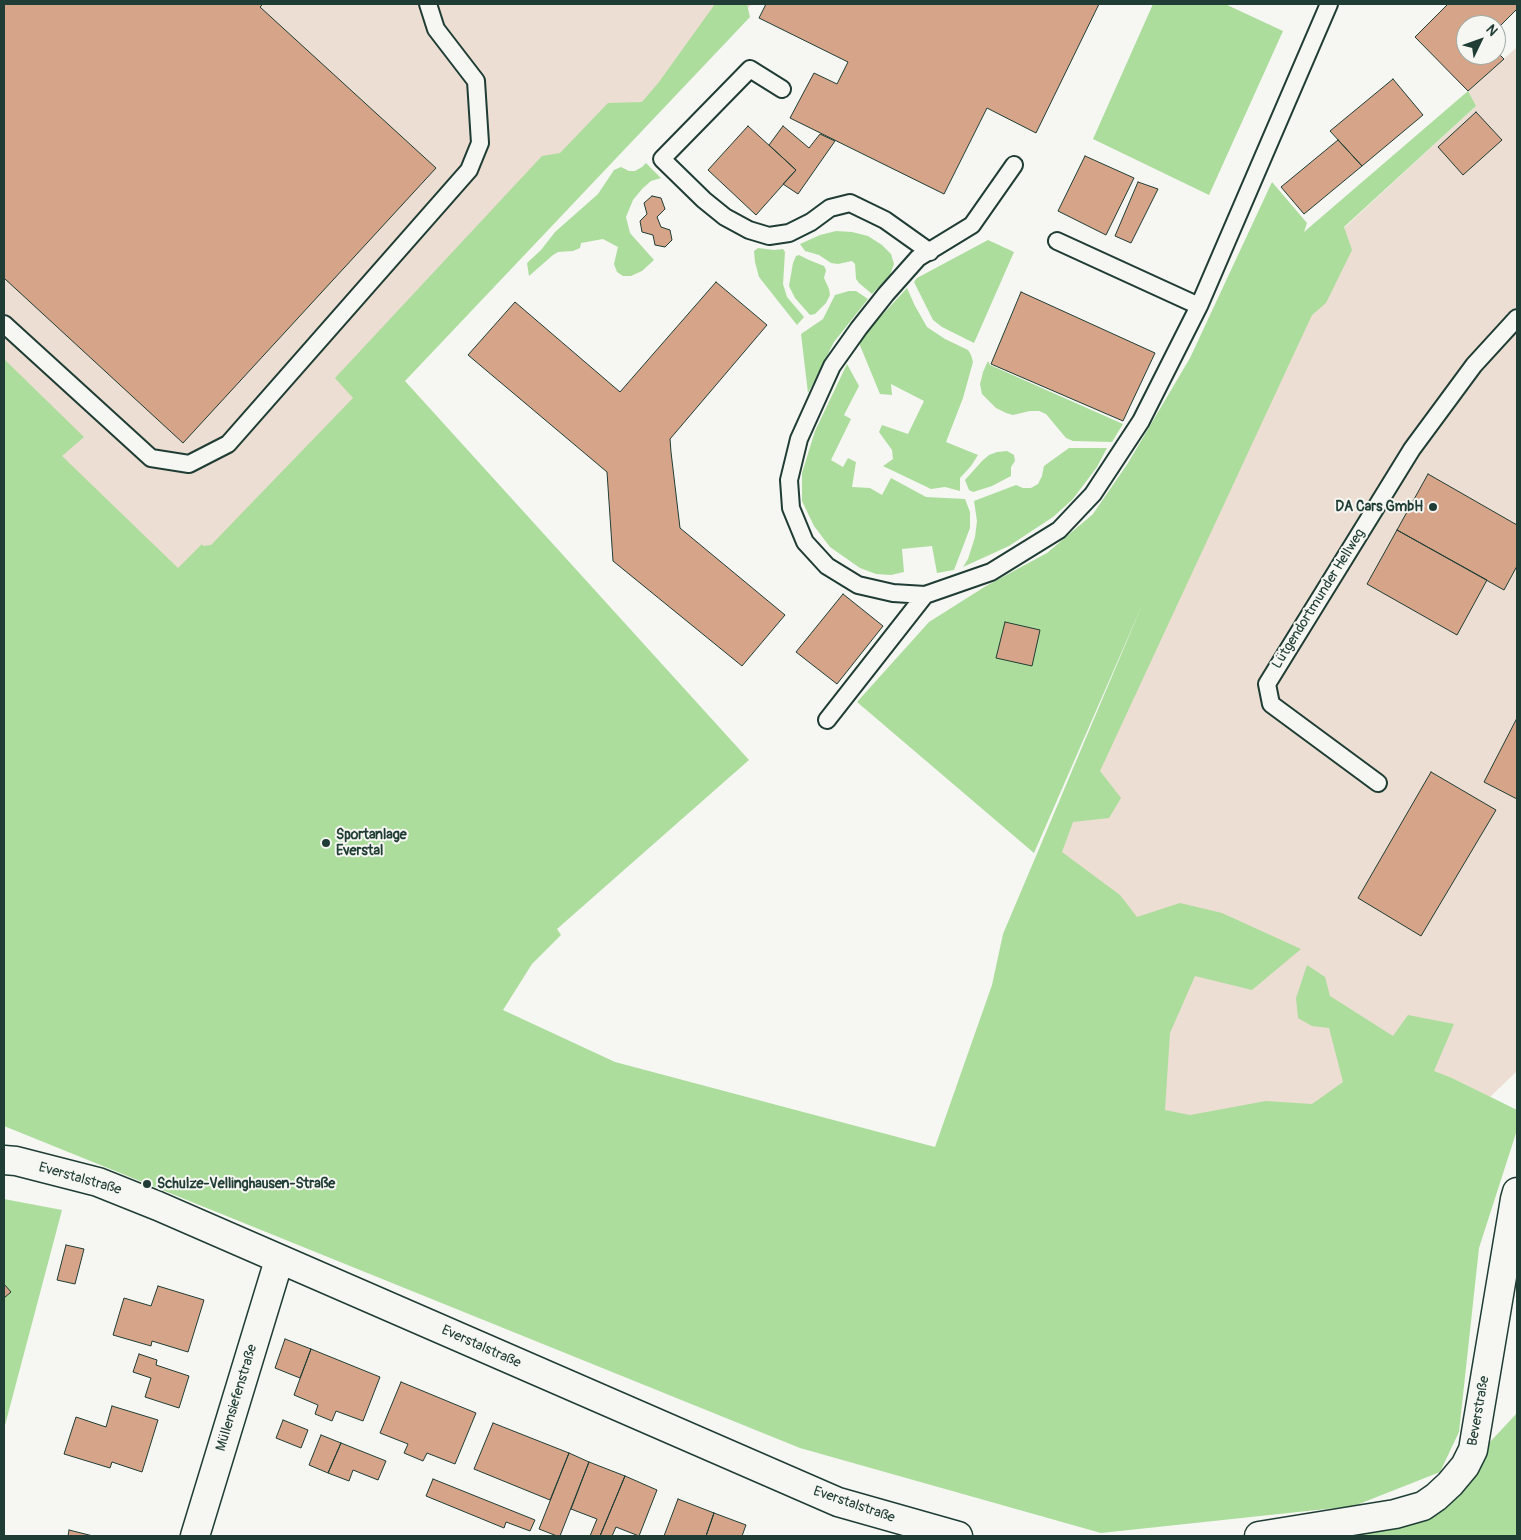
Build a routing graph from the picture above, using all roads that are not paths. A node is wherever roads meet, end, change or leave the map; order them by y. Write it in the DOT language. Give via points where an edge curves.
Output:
graph roads {
  1 [pos="428,4"];
  2 [pos="1329,4"];
  3 [pos="782,89"];
  4 [pos="1014,165"];
  5 [pos="1058,241"];
  6 [pos="930,252"];
  7 [pos="1199,306"];
  8 [pos="1517,318"];
  9 [pos="4,324"];
  10 [pos="925,595"];
  11 [pos="827,720"];
  12 [pos="1378,783"];
  13 [pos="4,1160"];
  14 [pos="1517,1192"];
  15 [pos="279,1260"];
  16 [pos="195,1536"];
  17 [pos="958,1536"];
  18 [pos="1259,1536"];
  1 -- 9 [label="lane" via="436,29 476,81 480,144 469,170 228,444 189,464 151,458"];
  2 -- 7 [label="lane"];
  3 -- 6 [label="lane" via="750,69 662,159 725,217 750,230 769,236 790,233 830,208 850,203 885,220"];
  4 -- 6 [label="lane" via="972,225"];
  5 -- 7 [label="lane"];
  6 -- 10 [label="lane" via="918,258 886,294 832,366 799,439 789,480 791,508 805,542 827,566 858,585 893,593"];
  7 -- 10 [label="lane" via="1141,421 1093,494 1067,522 991,572"];
  8 -- 12 [label="lane, Lütgendortmunder Hellweg" via="1474,365 1412,449 1266,684 1271,704"];
  10 -- 11 [label="lane"];
  13 -- 15 [label="street, Everstalstraße" via="98,1182"];
  14 -- 18 [label="street, Beverstraße" via="1473,1450 1465,1466 1450,1484 1423,1506 1395,1514"];
  15 -- 16 [label="street, Müllensiefenstraße"];
  15 -- 17 [label="street, Everstalstraße" via="838,1502"];
}
